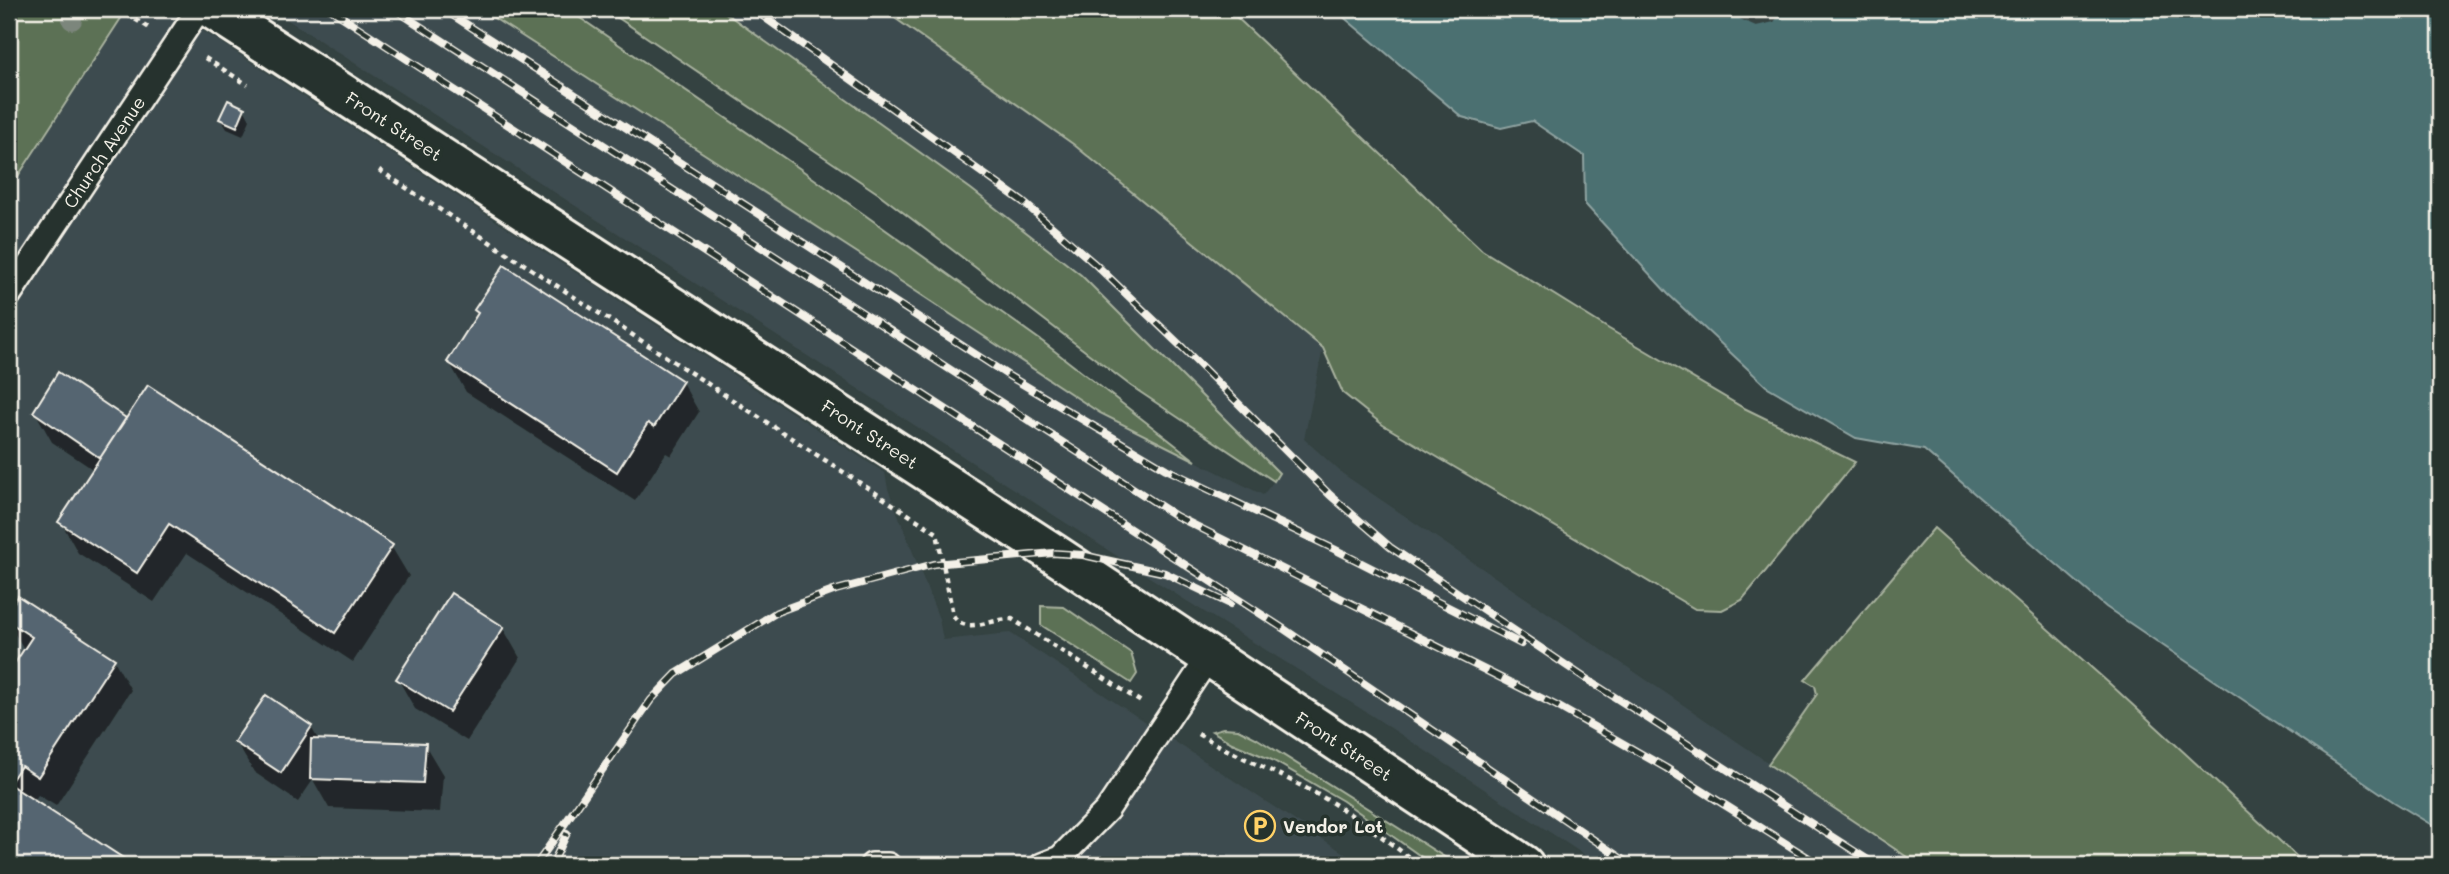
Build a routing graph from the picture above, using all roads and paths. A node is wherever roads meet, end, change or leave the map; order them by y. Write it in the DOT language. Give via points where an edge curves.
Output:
graph roads {
  1 [pos="118,9"];
  2 [pos="199,9"];
  3 [pos="212,9"];
  4 [pos="132,18"];
  5 [pos="215,64"];
  6 [pos="237,78"];
  7 [pos="375,167"];
  8 [pos="9,295"];
  9 [pos="1209,657"];
  10 [pos="1123,692"];
  11 [pos="1201,736"];
  12 [pos="872,865"];
  13 [pos="888,865"];
  14 [pos="1042,865"];
  15 [pos="1419,865"];
  16 [pos="1524,865"];
  1 -- 4 [label="path"];
  2 -- 8 [label="lane, Church Avenue"];
  3 -- 9 [label="street, Front Street"];
  5 -- 6 [label="path"];
  7 -- 10 [label="path" via="937,533 953,615 960,623 967,626 1012,619"];
  9 -- 14 [label="lane" via="1107,810 1060,858"];
  9 -- 16 [label="street, Front Street"];
  11 -- 15 [label="path" via="1313,791"];
  12 -- 13 [label="lane"];
}
